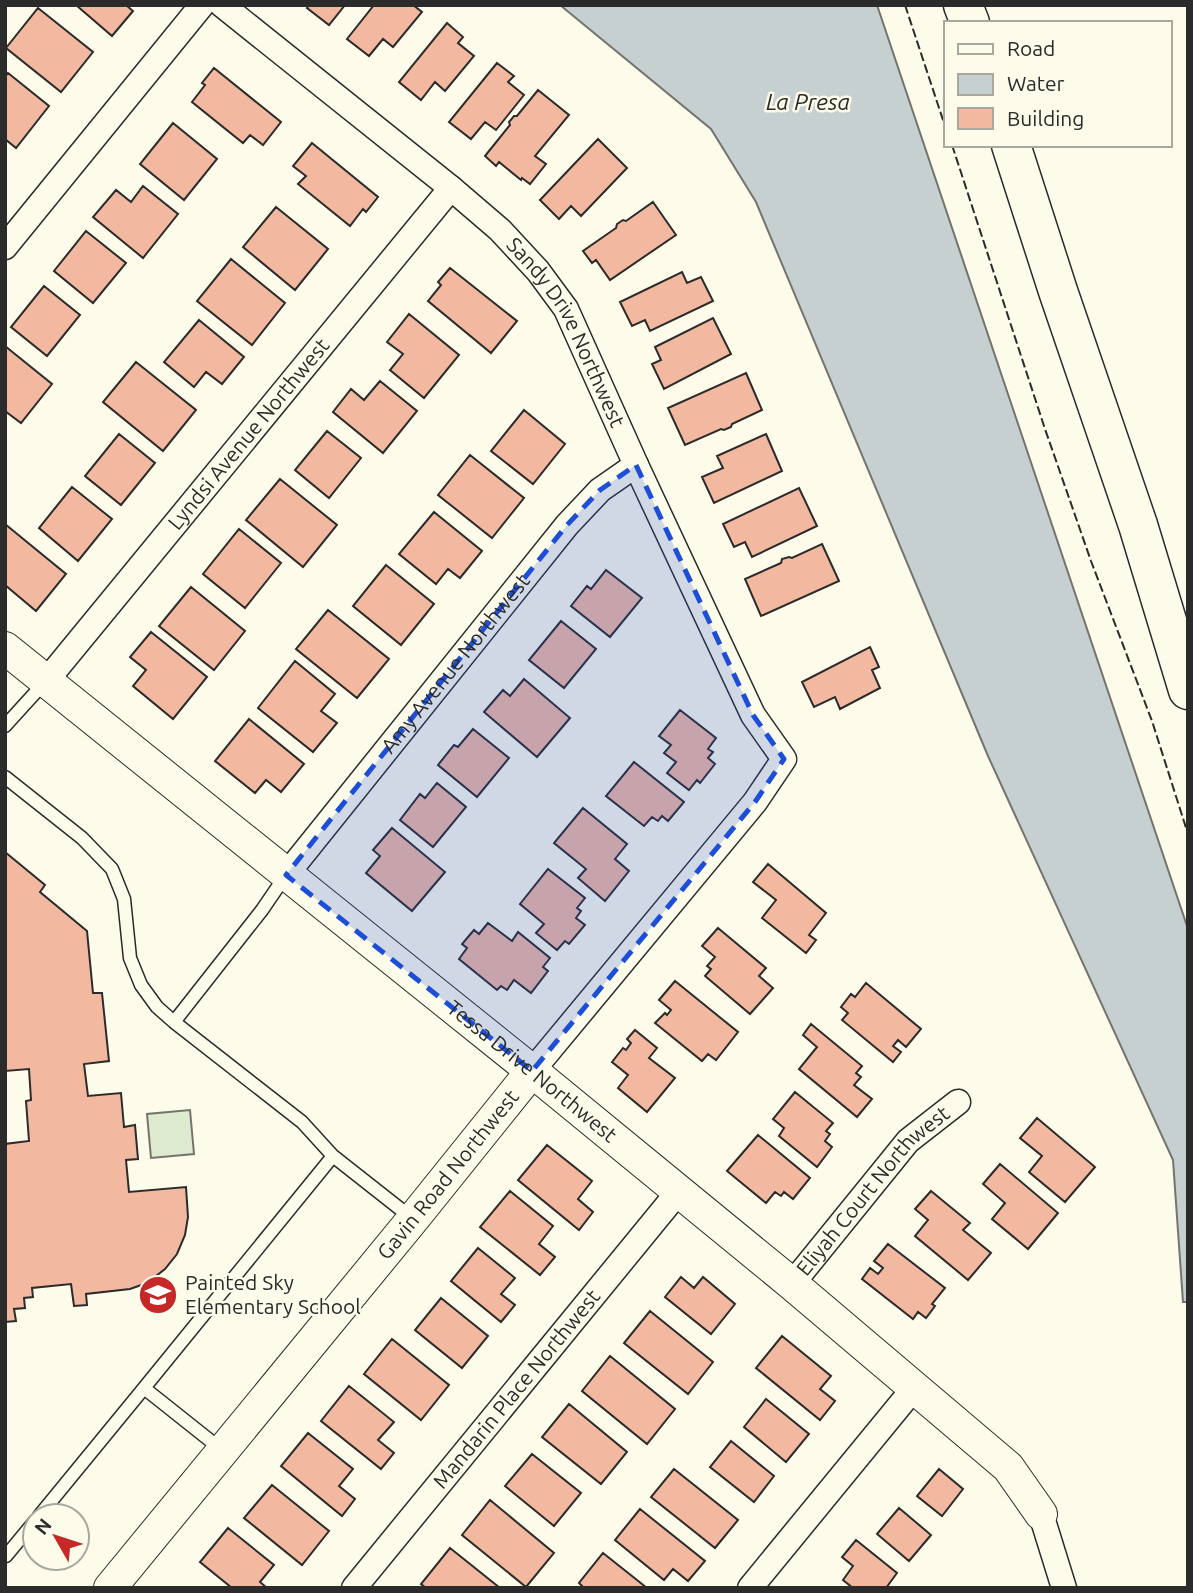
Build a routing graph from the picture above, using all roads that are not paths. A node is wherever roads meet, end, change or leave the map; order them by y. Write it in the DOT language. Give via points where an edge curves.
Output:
graph roads {
  1 [pos="202,5"];
  2 [pos="222,5"];
  3 [pos="1012,147"];
  4 [pos="451,188"];
  5 [pos="5,247"];
  6 [pos="636,465"];
  7 [pos="5,648"];
  8 [pos="47,680"];
  9 [pos="1188,690"];
  10 [pos="5,726"];
  11 [pos="784,759"];
  12 [pos="5,777"];
  13 [pos="286,875"];
  14 [pos="174,1022"];
  15 [pos="532,1071"];
  16 [pos="958,1102"];
  17 [pos="333,1156"];
  18 [pos="679,1191"];
  19 [pos="413,1219"];
  20 [pos="792,1284"];
  21 [pos="144,1388"];
  22 [pos="914,1388"];
  23 [pos="222,1450"];
  24 [pos="50,1502"];
  25 [pos="1041,1514"];
  26 [pos="21,1538"];
  27 [pos="5,1555"];
  28 [pos="110,1588"];
  29 [pos="354,1588"];
  30 [pos="750,1588"];
  31 [pos="1064,1588"];
  1 -- 5 [label="street"];
  2 -- 4 [label="street, Sandy Drive Northwest"];
  3 -- 9 [label="highway"];
  4 -- 6 [label="street, Sandy Drive Northwest" via="500,230 566,309"];
  4 -- 8 [label="street, Lyndsi Avenue Northwest"];
  6 -- 11 [label="street, Sandy Drive Northwest" via="754,715"];
  6 -- 13 [label="street, Amy Avenue Northwest" via="600,490 567,524"];
  7 -- 8 [label="street, Tessa Drive Northwest"];
  8 -- 10 [label="lane"];
  8 -- 13 [label="street, Tessa Drive Northwest"];
  11 -- 15 [label="street, Gavin Road Northwest" via="755,802"];
  12 -- 14 [label="lane" via="82,838 112,869 124,899 130,958 141,985"];
  13 -- 14 [label="lane"];
  13 -- 15 [label="street, Tessa Drive Northwest"];
  14 -- 17 [label="lane" via="302,1122"];
  15 -- 18 [label="street, Tessa Drive Northwest"];
  15 -- 19 [label="street, Gavin Road Northwest"];
  16 -- 20 [label="street, Eliyah Court Northwest" via="908,1140"];
  17 -- 19 [label="lane"];
  17 -- 21 [label="lane"];
  18 -- 20 [label="street, Tessa Drive Northwest"];
  18 -- 29 [label="street, Mandarin Place Northwest"];
  19 -- 23 [label="street, Gavin Road Northwest"];
  20 -- 22 [label="street, Tessa Drive Northwest"];
  21 -- 23 [label="lane"];
  21 -- 24 [label="lane"];
  22 -- 25 [label="street, Tessa Drive Northwest" via="1008,1467"];
  22 -- 30 [label="street"];
  23 -- 28 [label="street, Gavin Road Northwest"];
  25 -- 31 [label="street"];
  26 -- 27 [label="lane"];
}
